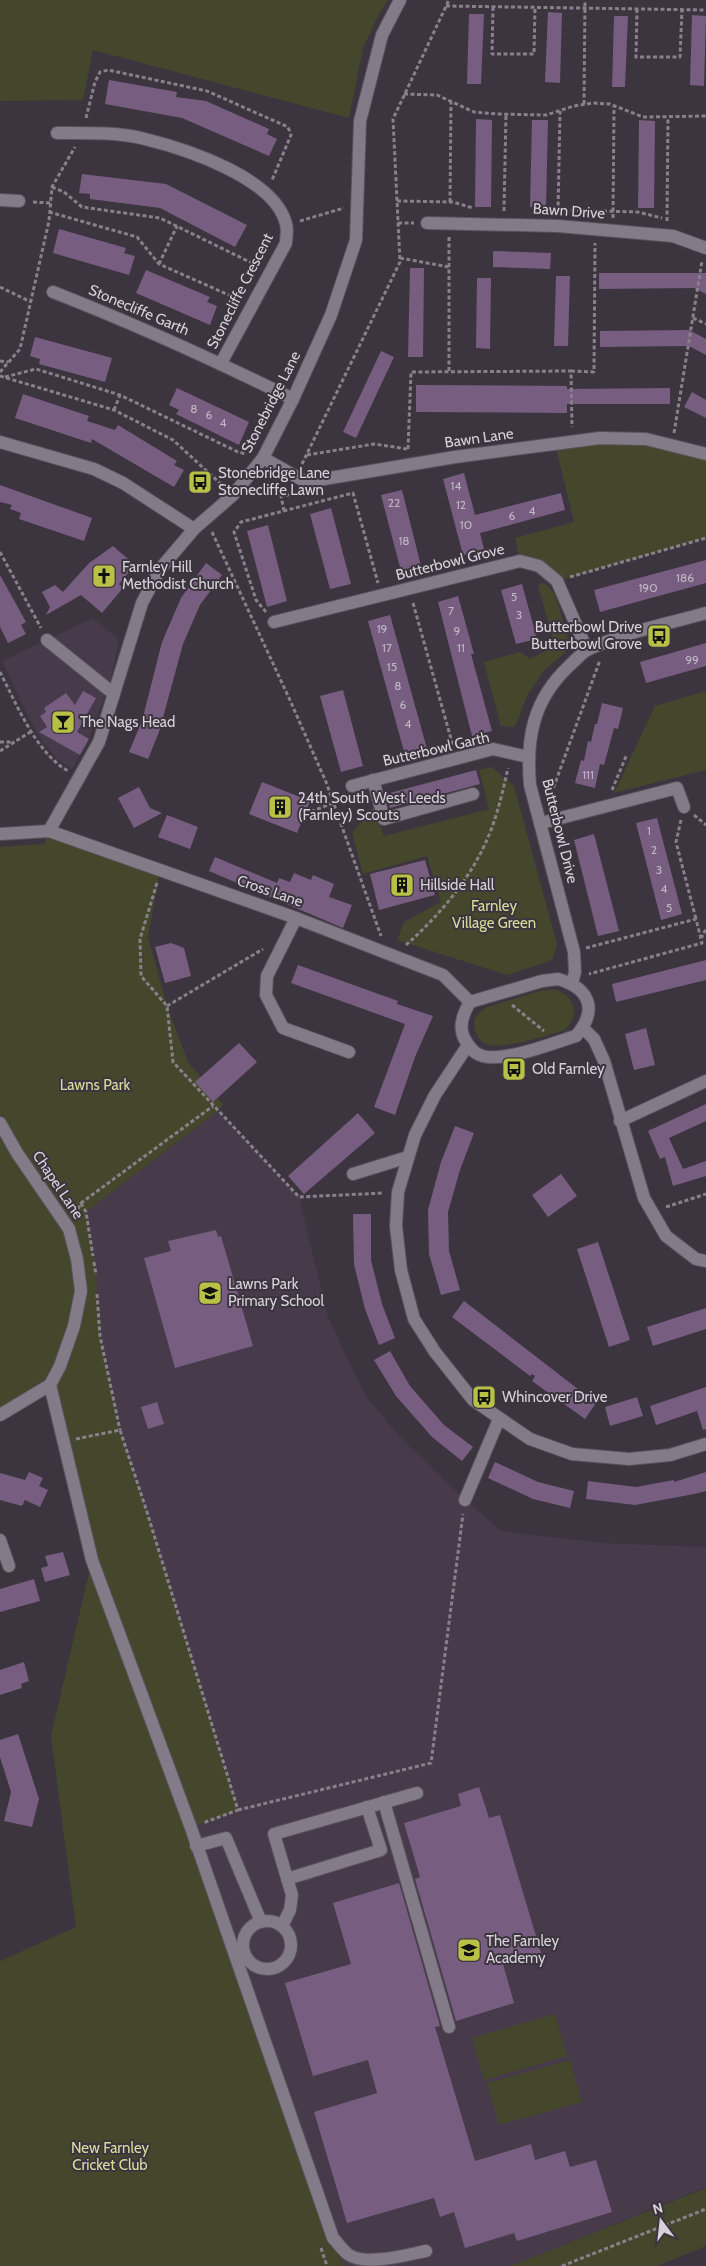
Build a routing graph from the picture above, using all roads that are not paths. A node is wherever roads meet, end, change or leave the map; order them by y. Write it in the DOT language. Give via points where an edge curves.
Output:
graph roads {
  1 [pos="400,0"];
  2 [pos="57,133"];
  3 [pos="0,200"];
  4 [pos="19,201"];
  5 [pos="427,223"];
  6 [pos="705,247"];
  7 [pos="53,292"];
  8 [pos="222,363"];
  9 [pos="293,399"];
  10 [pos="0,442"];
  11 [pos="706,454"];
  12 [pos="262,458"];
  13 [pos="194,529"];
  14 [pos="706,613"];
  15 [pos="274,622"];
  16 [pos="47,640"];
  17 [pos="587,650"];
  18 [pos="114,694"];
  19 [pos="528,757"];
  20 [pos="373,780"];
  21 [pos="352,786"];
  22 [pos="473,794"];
  23 [pos="684,807"];
  24 [pos="541,823"];
  25 [pos="49,831"];
  26 [pos="0,834"];
  27 [pos="296,918"];
  28 [pos="573,981"];
  29 [pos="470,1002"];
  30 [pos="583,1028"];
  31 [pos="468,1045"];
  32 [pos="349,1052"];
  33 [pos="706,1081"];
  34 [pos="620,1121"];
  35 [pos="0,1123"];
  36 [pos="408,1157"];
  37 [pos="352,1174"];
  38 [pos="701,1260"];
  39 [pos="50,1385"];
  40 [pos="0,1415"];
  41 [pos="499,1418"];
  42 [pos="706,1444"];
  43 [pos="465,1500"];
  44 [pos="0,1540"];
  45 [pos="9,1566"];
  46 [pos="417,1792"];
  47 [pos="384,1802"];
  48 [pos="367,1807"];
  49 [pos="196,1846"];
  50 [pos="287,1879"];
  51 [pos="261,1922"];
  52 [pos="282,1926"];
  53 [pos="449,2028"];
  54 [pos="426,2251"];
  1 -- 9 [label="street, Stonebridge Lane" via="382,35 360,121 356,240 334,306"];
  2 -- 8 [label="street, Stonecliffe Crescent" via="143,138 162,144 217,162 267,192 276,204 287,225 286,243"];
  3 -- 4 [label="street"];
  5 -- 6 [label="street, Bawn Drive" via="595,229 673,236"];
  7 -- 8 [label="street, Stonecliffe Garth" via="134,323"];
  8 -- 9 [label="street, Stonecliffe Garth"];
  9 -- 12 [label="street, Stonebridge Lane"];
  10 -- 13 [label="street" via="94,469 123,483"];
  11 -- 12 [label="street, Bawn Lane" via="646,439 600,438 455,457 306,482"];
  12 -- 13 [label="street, Stonebridge Lane" via="233,495"];
  13 -- 18 [label="street, Stonebridge Lane" via="160,569 142,603"];
  14 -- 17 [label="street, Butterbowl Drive"];
  15 -- 17 [label="street, Butterbowl Grove" via="520,562 539,566 557,581"];
  16 -- 18 [label="street"];
  17 -- 19 [label="street, Butterbowl Drive" via="564,671 543,699 532,724"];
  18 -- 25 [label="street, Stonebridge Lane" via="99,742"];
  19 -- 20 [label="street, Butterbowl Garth" via="493,749"];
  19 -- 24 [label="street, Butterbowl Drive" via="530,785"];
  20 -- 21 [label="street, Butterbowl Garth"];
  20 -- 22 [label="street" via="384,819"];
  23 -- 24 [label="street" via="677,788"];
  24 -- 28 [label="street, Butterbowl Drive" via="574,952"];
  25 -- 26 [label="street"];
  25 -- 27 [label="street, Cross Lane"];
  27 -- 29 [label="street, Cross Lane" via="443,975"];
  27 -- 32 [label="street" via="267,976 266,995 283,1028"];
  28 -- 29 [label="street" via="542,981"];
  28 -- 30 [label="street" via="582,989 589,1008"];
  29 -- 31 [label="street" via="463,1013 462,1032"];
  30 -- 31 [label="street" via="576,1036 492,1058 476,1054"];
  30 -- 34 [label="street" via="599,1050"];
  31 -- 36 [label="street" via="435,1095 415,1134"];
  33 -- 34 [label="street"];
  34 -- 38 [label="street" via="644,1198 666,1236"];
  35 -- 39 [label="street, Chapel Lane" via="69,1229 77,1259 81,1291 74,1326"];
  36 -- 37 [label="street"];
  36 -- 41 [label="street" via="398,1192 396,1226 401,1270 414,1319 473,1400"];
  39 -- 40 [label="street"];
  39 -- 49 [label="street" via="92,1560"];
  41 -- 42 [label="street" via="530,1439 572,1454 629,1458 670,1454"];
  41 -- 43 [label="street"];
  44 -- 45 [label="street"];
  46 -- 47 [label="street"];
  47 -- 48 [label="street"];
  47 -- 53 [label="street"];
  48 -- 50 [label="street" via="381,1850"];
  48 -- 50 [label="street" via="274,1834"];
  49 -- 51 [label="street" via="226,1838"];
  49 -- 54 [label="street" via="333,2238 350,2256 364,2260 382,2260"];
  50 -- 52 [label="street" via="292,1895 290,1910"];
  51 -- 52 [label="street"];
  51 -- 52 [label="street" via="248,1930 242,1947 249,1962 265,1970 276,1968 290,1954 291,1943"];
}
